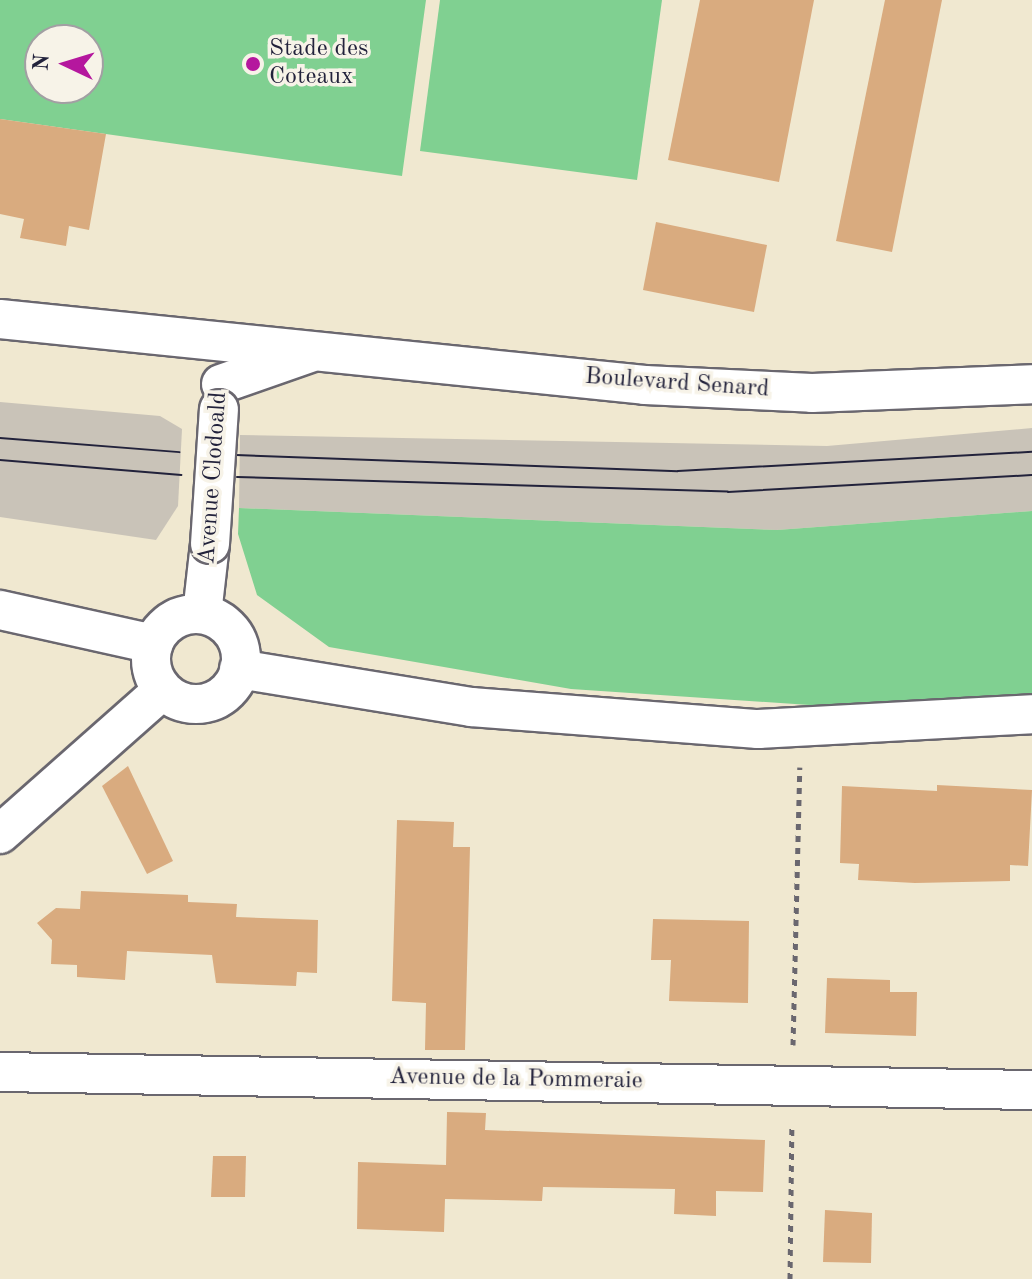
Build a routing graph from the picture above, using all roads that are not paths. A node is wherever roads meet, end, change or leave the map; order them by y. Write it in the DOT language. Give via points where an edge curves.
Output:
graph roads {
  1 [pos="0,319"];
  2 [pos="226,341"];
  3 [pos="324,348"];
  4 [pos="1032,384"];
  5 [pos="220,396"];
  6 [pos="0,610"];
  7 [pos="202,614"];
  8 [pos="153,644"];
  9 [pos="239,669"];
  10 [pos="163,690"];
  11 [pos="1032,714"];
  12 [pos="0,834"];
  13 [pos="0,1072"];
  14 [pos="1032,1090"];
  1 -- 2 [label="street, Boulevard Senard"];
  2 -- 3 [label="street, Boulevard Senard"];
  2 -- 5 [label="street, Avenue Clodoald"];
  3 -- 4 [label="street, Boulevard Senard" via="645,385 812,393"];
  3 -- 5 [label="street, Boulevard Senard"];
  5 -- 7 [label="street, Avenue Clodoald, bridge"];
  6 -- 8 [label="street"];
  7 -- 8 [label="street" via="172,620"];
  7 -- 9 [label="street" via="233,633"];
  8 -- 10 [label="street" via="152,668"];
  9 -- 10 [label="street" via="213,700 185,702"];
  9 -- 11 [label="street" via="471,707 758,729"];
  10 -- 12 [label="street"];
  13 -- 14 [label="street, Avenue de la Pommeraie"];
}
